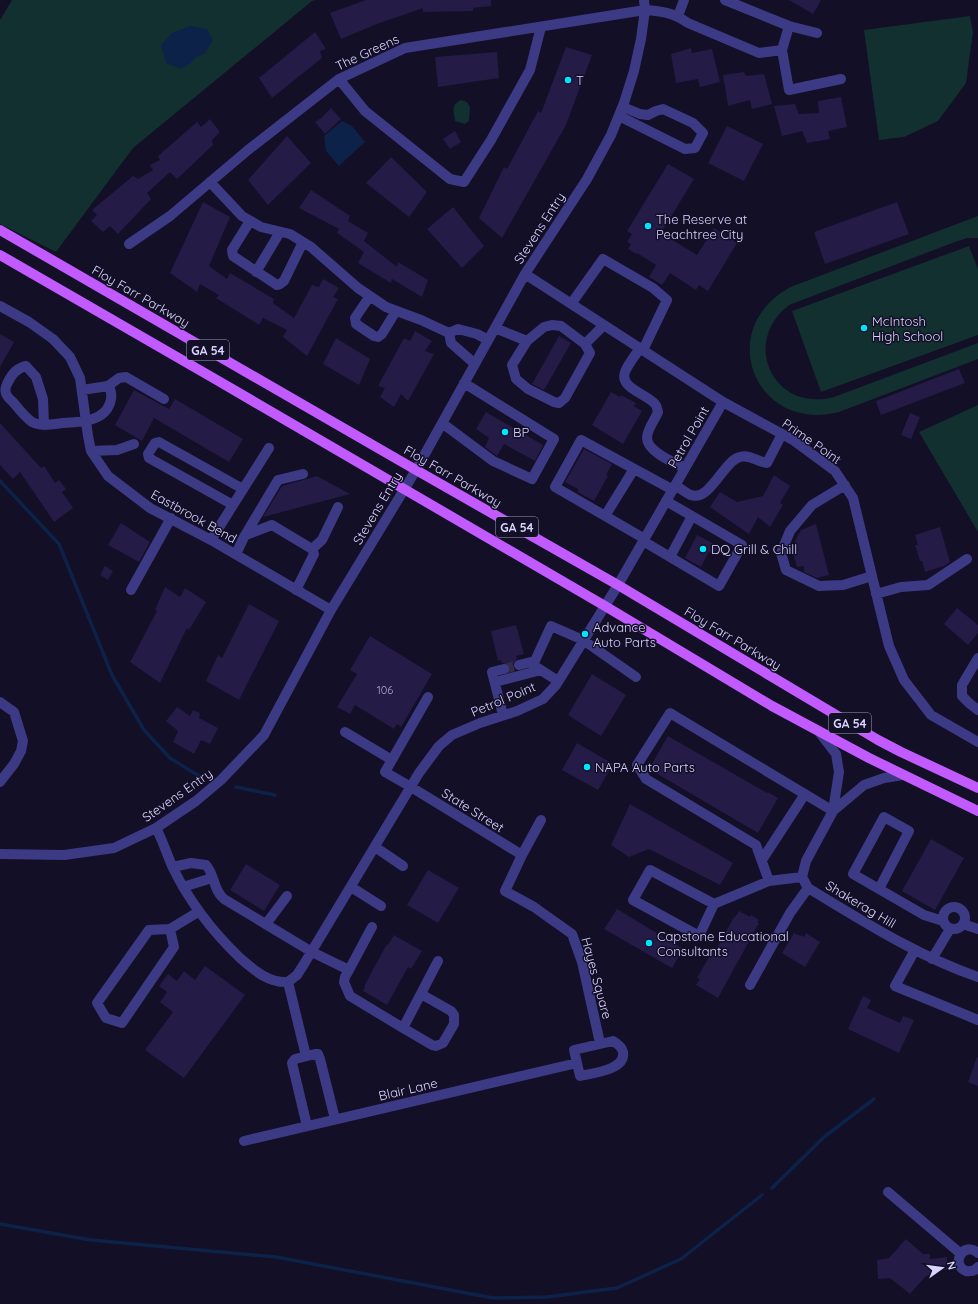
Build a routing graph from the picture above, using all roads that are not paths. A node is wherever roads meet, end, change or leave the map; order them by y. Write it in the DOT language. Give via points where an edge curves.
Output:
graph roads {
  1 [pos="684,0"];
  2 [pos="725,0"];
  3 [pos="644,5"];
  4 [pos="678,16"];
  5 [pos="789,26"];
  6 [pos="541,27"];
  7 [pos="817,34"];
  8 [pos="782,50"];
  9 [pos="339,79"];
  10 [pos="841,79"];
  11 [pos="620,112"];
  12 [pos="210,182"];
  13 [pos="250,221"];
  14 [pos="0,230"];
  15 [pos="280,232"];
  16 [pos="303,242"];
  17 [pos="129,244"];
  18 [pos="0,255"];
  19 [pos="256,272"];
  20 [pos="525,274"];
  21 [pos="370,296"];
  22 [pos="571,304"];
  23 [pos="0,306"];
  24 [pos="396,311"];
  25 [pos="604,325"];
  26 [pos="495,328"];
  27 [pos="449,333"];
  28 [pos="488,340"];
  29 [pos="527,341"];
  30 [pos="585,344"];
  31 [pos="641,349"];
  32 [pos="475,364"];
  33 [pos="464,383"];
  34 [pos="108,386"];
  35 [pos="82,390"];
  36 [pos="164,399"];
  37 [pos="723,402"];
  38 [pos="86,421"];
  39 [pos="442,423"];
  40 [pos="44,425"];
  41 [pos="782,434"];
  42 [pos="134,444"];
  43 [pos="269,448"];
  44 [pos="91,452"];
  45 [pos="685,468"];
  46 [pos="634,469"];
  47 [pos="416,470"];
  48 [pos="303,474"];
  49 [pos="845,485"];
  50 [pos="674,488"];
  51 [pos="243,489"];
  52 [pos="404,490"];
  53 [pos="666,501"];
  54 [pos="233,505"];
  55 [pos="338,507"];
  56 [pos="605,516"];
  57 [pos="692,516"];
  58 [pos="171,518"];
  59 [pos="246,535"];
  60 [pos="211,540"];
  61 [pos="644,540"];
  62 [pos="312,549"];
  63 [pos="236,554"];
  64 [pos="670,557"];
  65 [pos="968,558"];
  66 [pos="872,576"];
  67 [pos="618,585"];
  68 [pos="131,590"];
  69 [pos="296,590"];
  70 [pos="876,594"];
  71 [pos="605,606"];
  72 [pos="331,610"];
  73 [pos="583,640"];
  74 [pos="978,658"];
  75 [pos="535,661"];
  76 [pos="519,665"];
  77 [pos="504,669"];
  78 [pos="541,670"];
  79 [pos="636,677"];
  80 [pos="558,681"];
  81 [pos="495,682"];
  82 [pos="428,697"];
  83 [pos="0,702"];
  84 [pos="978,710"];
  85 [pos="504,715"];
  86 [pos="345,732"];
  87 [pos="820,732"];
  88 [pos="978,741"];
  89 [pos="392,760"];
  90 [pos="903,775"];
  91 [pos="0,782"];
  92 [pos="411,787"];
  93 [pos="978,788"];
  94 [pos="805,794"];
  95 [pos="833,811"];
  96 [pos="978,811"];
  97 [pos="541,820"];
  98 [pos="156,828"];
  99 [pos="375,847"];
  100 [pos="0,854"];
  101 [pos="522,855"];
  102 [pos="762,860"];
  103 [pos="403,866"];
  104 [pos="173,867"];
  105 [pos="802,877"];
  106 [pos="212,878"];
  107 [pos="770,881"];
  108 [pos="183,887"];
  109 [pos="351,887"];
  110 [pos="808,888"];
  111 [pos="879,889"];
  112 [pos="287,896"];
  113 [pos="714,904"];
  114 [pos="381,906"];
  115 [pos="198,912"];
  116 [pos="943,921"];
  117 [pos="266,924"];
  118 [pos="963,924"];
  119 [pos="372,927"];
  120 [pos="950,928"];
  121 [pos="978,928"];
  122 [pos="170,929"];
  123 [pos="916,950"];
  124 [pos="312,952"];
  125 [pos="932,959"];
  126 [pos="438,961"];
  127 [pos="349,970"];
  128 [pos="978,977"];
  129 [pos="288,982"];
  130 [pos="750,985"];
  131 [pos="421,994"];
  132 [pos="978,1020"];
  133 [pos="403,1028"];
  134 [pos="600,1043"];
  135 [pos="306,1056"];
  136 [pos="577,1063"];
  137 [pos="335,1120"];
  138 [pos="307,1126"];
  139 [pos="244,1141"];
  140 [pos="888,1192"];
  141 [pos="978,1253"];
  142 [pos="961,1254"];
  143 [pos="978,1268"];
  1 -- 4 [label="street"];
  2 -- 5 [label="street"];
  3 -- 4 [label="street, The Greens"];
  3 -- 6 [label="street, The Greens"];
  3 -- 11 [label="street, Stevens Entry" via="641,39 634,71"];
  4 -- 8 [label="street, The Greens" via="688,23 759,53"];
  5 -- 7 [label="street"];
  5 -- 8 [label="street"];
  6 -- 9 [label="street, The Greens" via="404,48"];
  6 -- 9 [label="street" via="530,70 464,182 450,179 364,111"];
  8 -- 10 [label="street" via="789,90"];
  9 -- 12 [label="street, The Greens"];
  11 -- 11 [label="street" via="685,149 695,148 703,133 693,123 663,109 648,115"];
  11 -- 20 [label="street, Stevens Entry" via="592,170"];
  12 -- 13 [label="street" via="242,216"];
  12 -- 17 [label="street, The Greens" via="170,216"];
  13 -- 15 [label="street"];
  13 -- 19 [label="street" via="232,250 233,256"];
  14 -- 47 [label="main road, Floy Farr Parkway / GA 54"];
  15 -- 16 [label="street" via="290,234"];
  15 -- 19 [label="street"];
  16 -- 19 [label="street" via="284,281 280,284"];
  16 -- 21 [label="street"];
  18 -- 52 [label="main road, GA 54"];
  20 -- 22 [label="street, Prime Point"];
  20 -- 26 [label="street, Stevens Entry"];
  21 -- 24 [label="street"];
  21 -- 24 [label="street" via="355,318 356,324 374,336 382,334"];
  22 -- 25 [label="street, Prime Point"];
  22 -- 31 [label="street" via="603,259 653,288 668,300"];
  23 -- 35 [label="street, Eastbrook Bend" via="53,339 70,357 80,378"];
  24 -- 27 [label="street"];
  25 -- 30 [label="street"];
  25 -- 31 [label="street, Prime Point"];
  26 -- 28 [label="street, Stevens Entry"];
  26 -- 29 [label="street"];
  27 -- 28 [label="street" via="458,329"];
  27 -- 32 [label="street" via="451,343"];
  28 -- 32 [label="street, Stevens Entry"];
  29 -- 30 [label="street" via="544,327 552,325 561,326"];
  29 -- 30 [label="street" via="512,365 516,379 528,389 558,403 565,398 590,352"];
  31 -- 37 [label="street, Prime Point"];
  31 -- 45 [label="street" via="624,373 624,379 628,386 656,405 658,412 646,437 652,450"];
  32 -- 33 [label="street, Stevens Entry"];
  33 -- 39 [label="street, Stevens Entry"];
  33 -- 39 [label="street" via="554,439 532,479 493,461"];
  34 -- 35 [label="street"];
  34 -- 36 [label="street" via="119,378 126,377"];
  34 -- 38 [label="street" via="112,394 106,410"];
  35 -- 38 [label="street, Eastbrook Bend"];
  37 -- 41 [label="street, Prime Point"];
  37 -- 45 [label="street, Petrol Point"];
  38 -- 40 [label="street"];
  38 -- 44 [label="street, Eastbrook Bend"];
  39 -- 47 [label="street, Stevens Entry"];
  40 -- 40 [label="street" via="32,422 6,396 5,388 10,376 19,368 26,366 36,377 43,399"];
  41 -- 49 [label="street, Prime Point" via="835,471"];
  41 -- 50 [label="street" via="766,463 750,456 739,457 731,462 700,495 692,496"];
  42 -- 44 [label="street" via="117,450"];
  43 -- 51 [label="street"];
  44 -- 58 [label="street, Eastbrook Bend" via="108,476 150,508"];
  45 -- 50 [label="street, Petrol Point"];
  46 -- 50 [label="street"];
  46 -- 56 [label="street"];
  46 -- 56 [label="street" via="581,440 555,488"];
  47 -- 52 [label="street, Stevens Entry"];
  47 -- 67 [label="main road, Floy Farr Parkway / GA 54"];
  48 -- 59 [label="street" via="278,480"];
  49 -- 66 [label="street, Prime Point" via="853,498"];
  49 -- 66 [label="street" via="812,505 790,531 781,553 786,570 819,586 843,586"];
  50 -- 53 [label="street, Petrol Point"];
  51 -- 54 [label="street"];
  51 -- 54 [label="street" via="159,442 155,443 148,454 149,458"];
  52 -- 71 [label="main road, GA 54"];
  52 -- 72 [label="street, Stevens Entry"];
  53 -- 57 [label="street"];
  53 -- 61 [label="street, Petrol Point"];
  54 -- 60 [label="street"];
  55 -- 62 [label="street" via="322,540"];
  56 -- 61 [label="street"];
  57 -- 64 [label="street"];
  57 -- 64 [label="street" via="742,545 719,586"];
  58 -- 60 [label="street, Eastbrook Bend"];
  58 -- 68 [label="street"];
  59 -- 62 [label="street" via="272,525"];
  59 -- 63 [label="street"];
  60 -- 63 [label="street, Eastbrook Bend"];
  61 -- 64 [label="street"];
  61 -- 67 [label="street, Petrol Point"];
  62 -- 69 [label="street" via="314,554"];
  63 -- 69 [label="street, Eastbrook Bend"];
  65 -- 70 [label="street" via="928,585"];
  66 -- 70 [label="street, Prime Point"];
  67 -- 71 [label="street, Petrol Point"];
  67 -- 93 [label="main road, Floy Farr Parkway / GA 54" via="878,740"];
  69 -- 72 [label="street, Eastbrook Bend"];
  70 -- 88 [label="street, Prime Point" via="889,646 904,680 931,715"];
  71 -- 73 [label="street, Petrol Point"];
  71 -- 87 [label="main road, GA 54"];
  72 -- 98 [label="street, Stevens Entry" via="264,734 222,780"];
  73 -- 75 [label="street" via="551,626"];
  73 -- 79 [label="street"];
  73 -- 80 [label="street, Petrol Point"];
  74 -- 84 [label="street" via="962,685 962,696"];
  75 -- 76 [label="street"];
  75 -- 78 [label="street" via="533,665"];
  77 -- 81 [label="street" via="492,672"];
  78 -- 80 [label="street"];
  78 -- 81 [label="street"];
  80 -- 85 [label="street, Petrol Point" via="543,699"];
  81 -- 85 [label="street"];
  82 -- 89 [label="street"];
  83 -- 91 [label="street" via="14,712 23,741 14,764"];
  85 -- 92 [label="street, Petrol Point" via="452,736 439,746"];
  86 -- 89 [label="street"];
  87 -- 90 [label="main road, GA 54"];
  87 -- 95 [label="street" via="836,754 839,772"];
  89 -- 92 [label="street, State Street" via="385,772"];
  90 -- 95 [label="street" via="864,785"];
  90 -- 96 [label="main road, GA 54"];
  92 -- 99 [label="street, Petrol Point"];
  92 -- 101 [label="street, State Street"];
  94 -- 95 [label="street"];
  94 -- 102 [label="street"];
  94 -- 102 [label="street" via="670,712 637,765 646,779 756,845"];
  95 -- 105 [label="street" via="806,861"];
  97 -- 101 [label="street, Hayes Square"];
  98 -- 100 [label="street, Stevens Entry" via="114,848 64,855"];
  98 -- 104 [label="street"];
  99 -- 103 [label="street"];
  99 -- 109 [label="street, Petrol Point"];
  101 -- 134 [label="street, Hayes Square" via="505,891 534,907 572,934 582,962"];
  102 -- 107 [label="street"];
  104 -- 106 [label="street" via="191,863 206,864"];
  104 -- 108 [label="street"];
  105 -- 107 [label="street"];
  105 -- 110 [label="street, Shakerag Hill"];
  106 -- 108 [label="street"];
  106 -- 117 [label="street" via="219,895"];
  107 -- 113 [label="street"];
  108 -- 115 [label="street"];
  109 -- 114 [label="street"];
  109 -- 124 [label="street, Petrol Point"];
  110 -- 123 [label="street, Shakerag Hill"];
  110 -- 130 [label="street" via="790,913"];
  111 -- 111 [label="street" via="853,874 884,817 909,831"];
  111 -- 116 [label="street" via="924,915"];
  112 -- 117 [label="street"];
  113 -- 113 [label="street" via="650,870 634,900 699,936"];
  115 -- 122 [label="street"];
  115 -- 129 [label="street" via="224,942 252,968 270,979"];
  116 -- 118 [label="street" via="949,908 956,908 964,914"];
  116 -- 120 [label="street"];
  117 -- 124 [label="street"];
  118 -- 120 [label="street" via="957,928"];
  118 -- 121 [label="street"];
  119 -- 127 [label="street"];
  120 -- 125 [label="street"];
  122 -- 122 [label="street" via="149,930 97,1003 106,1018 122,1023 174,947"];
  123 -- 125 [label="street, Shakerag Hill"];
  123 -- 132 [label="street" via="895,986"];
  124 -- 127 [label="street"];
  124 -- 129 [label="street, Petrol Point" via="298,975"];
  125 -- 128 [label="street, Shakerag Hill"];
  126 -- 131 [label="street"];
  127 -- 133 [label="street" via="344,982 350,996"];
  129 -- 135 [label="street"];
  131 -- 133 [label="street"];
  131 -- 133 [label="street" via="454,1015 454,1024 444,1043 432,1045"];
  134 -- 136 [label="street" via="574,1050"];
  134 -- 136 [label="street" via="613,1041 622,1049 624,1056 618,1065 580,1076"];
  135 -- 137 [label="street" via="319,1055"];
  135 -- 138 [label="street" via="292,1063"];
  136 -- 137 [label="street, Blair Lane"];
  137 -- 138 [label="street, Blair Lane"];
  138 -- 139 [label="street, Blair Lane"];
  140 -- 142 [label="street"];
  141 -- 142 [label="street" via="971,1249"];
  142 -- 143 [label="street" via="959,1264 963,1269 970,1271"];
}
